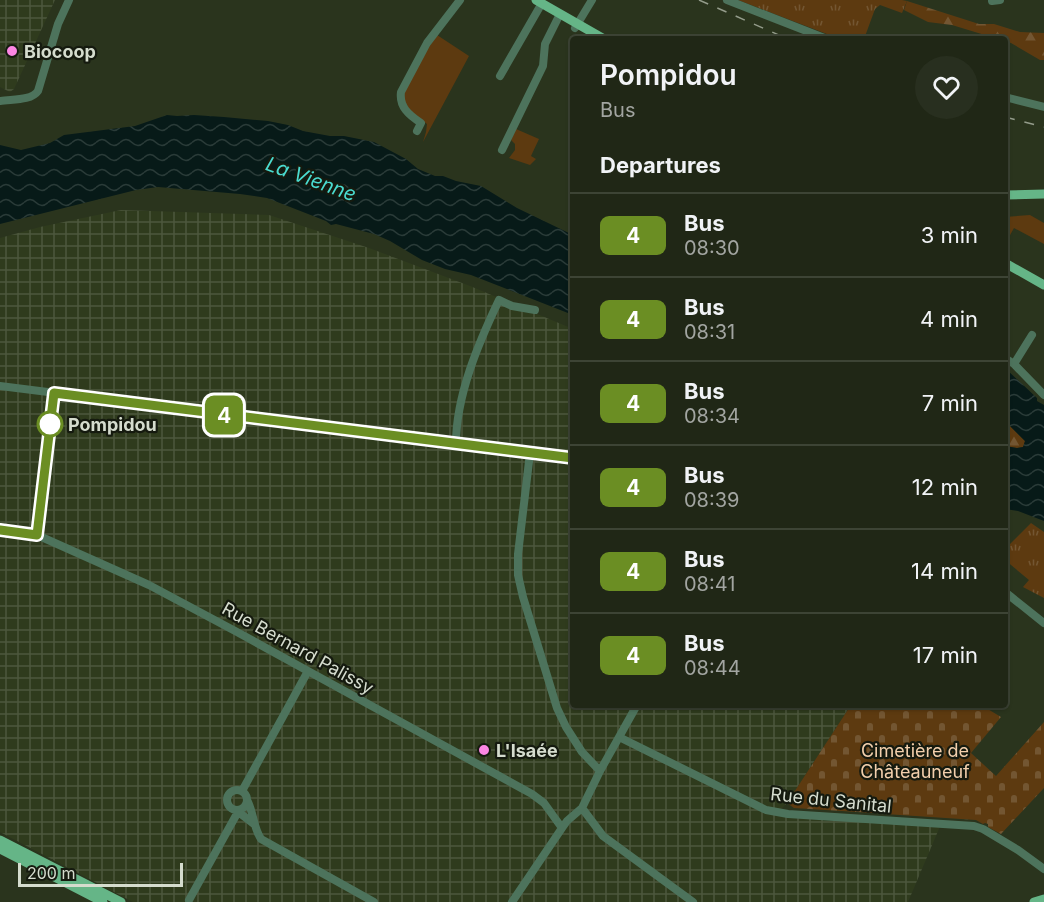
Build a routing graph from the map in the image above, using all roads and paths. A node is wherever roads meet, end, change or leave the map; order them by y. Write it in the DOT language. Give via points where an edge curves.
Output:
graph roads {
  1 [pos="69,0"];
  2 [pos="460,0"];
  3 [pos="527,0"];
  4 [pos="592,0"];
  5 [pos="727,0"];
  6 [pos="539,4"];
  7 [pos="558,18"];
  8 [pos="576,26"];
  9 [pos="590,36"];
  10 [pos="598,36"];
  11 [pos="818,36"];
  12 [pos="500,76"];
  13 [pos="1008,97"];
  14 [pos="0,100"];
  15 [pos="1044,107"];
  16 [pos="417,131"];
  17 [pos="502,150"];
  18 [pos="1044,194"];
  19 [pos="1008,195"];
  20 [pos="1008,265"];
  21 [pos="1008,272"];
  22 [pos="1044,285"];
  23 [pos="1044,292"];
  24 [pos="535,310"];
  25 [pos="1032,335"];
  26 [pos="1008,360"];
  27 [pos="1014,364"];
  28 [pos="0,386"];
  29 [pos="54,393"];
  30 [pos="1044,395"];
  31 [pos="456,444"];
  32 [pos="530,453"];
  33 [pos="570,458"];
  34 [pos="0,530"];
  35 [pos="37,535"];
  36 [pos="1008,594"];
  37 [pos="1044,623"];
  38 [pos="308,671"];
  39 [pos="635,708"];
  40 [pos="619,738"];
  41 [pos="600,771"];
  42 [pos="242,791"];
  43 [pos="247,800"];
  44 [pos="582,808"];
  45 [pos="239,810"];
  46 [pos="254,824"];
  47 [pos="562,828"];
  48 [pos="0,840"];
  49 [pos="0,849"];
  50 [pos="1044,869"];
  51 [pos="189,900"];
  52 [pos="103,902"];
  53 [pos="121,902"];
  54 [pos="374,902"];
  55 [pos="512,902"];
  56 [pos="693,902"];
  1 -- 14 [label="street" via="35,96"];
  2 -- 16 [label="street" via="427,43 400,92 409,116 421,123"];
  3 -- 6 [label="main road"];
  4 -- 8 [label="street"];
  5 -- 11 [label="street"];
  6 -- 7 [label="main road"];
  6 -- 8 [label="main road"];
  6 -- 12 [label="street"];
  7 -- 8 [label="main road"];
  7 -- 17 [label="street" via="545,44 543,66"];
  8 -- 9 [label="main road"];
  8 -- 10 [label="main road"];
  13 -- 15 [label="street"];
  18 -- 19 [label="main road"];
  20 -- 22 [label="main road"];
  21 -- 23 [label="main road"];
  24 -- 31 [label="street" via="499,300 464,390"];
  25 -- 27 [label="street"];
  26 -- 27 [label="street"];
  27 -- 30 [label="street"];
  28 -- 29 [label="street"];
  29 -- 31 [label="street"];
  29 -- 35 [label="street"];
  31 -- 32 [label="street"];
  32 -- 33 [label="street"];
  32 -- 41 [label="street" via="518,554 520,586 562,720 582,752"];
  34 -- 35 [label="street, Rue Bernard Palissy"];
  35 -- 38 [label="street, Rue Bernard Palissy" via="148,585"];
  36 -- 37 [label="street"];
  38 -- 42 [label="street"];
  38 -- 47 [label="street, Rue Bernard Palissy" via="532,794 544,803"];
  39 -- 40 [label="street"];
  40 -- 41 [label="street"];
  40 -- 50 [label="street, Rue du Sanital" via="766,810 974,826"];
  41 -- 44 [label="street"];
  42 -- 43 [label="street"];
  42 -- 45 [label="street" via="232,791 226,802 232,810"];
  43 -- 45 [label="street"];
  43 -- 46 [label="street"];
  44 -- 47 [label="street"];
  44 -- 56 [label="street" via="603,836"];
  45 -- 46 [label="street"];
  45 -- 51 [label="street"];
  46 -- 54 [label="street" via="264,841"];
  47 -- 55 [label="street"];
  48 -- 53 [label="main road"];
  49 -- 52 [label="main road"];
}
